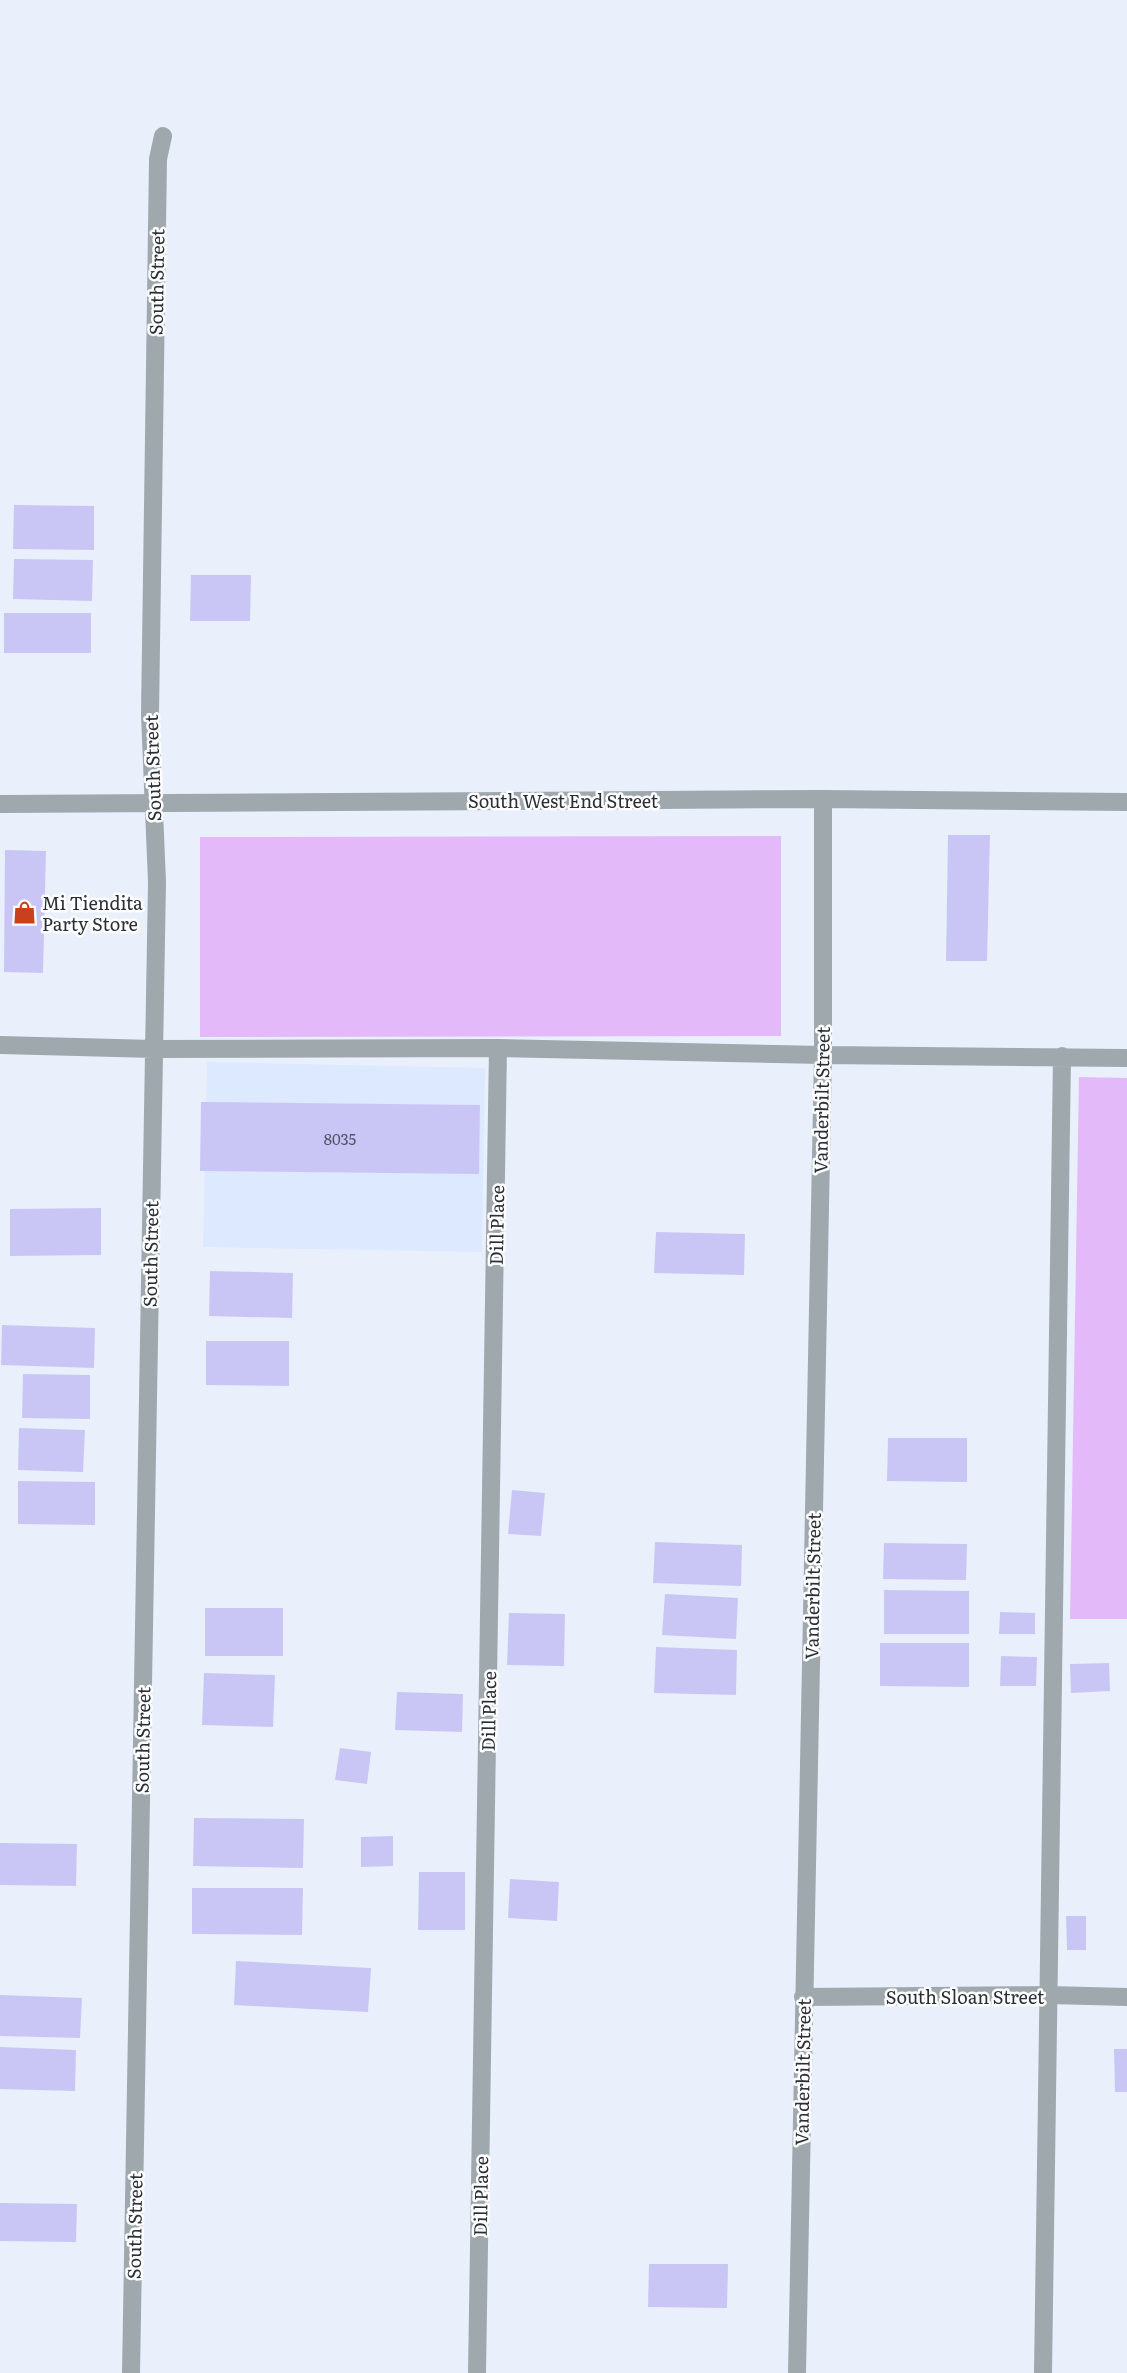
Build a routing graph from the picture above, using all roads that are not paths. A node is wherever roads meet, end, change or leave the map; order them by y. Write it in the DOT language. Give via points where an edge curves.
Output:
graph roads {
  1 [pos="163,136"];
  2 [pos="823,799"];
  3 [pos="153,801"];
  4 [pos="1127,802"];
  5 [pos="0,804"];
  6 [pos="0,1045"];
  7 [pos="498,1048"];
  8 [pos="154,1049"];
  9 [pos="823,1055"];
  10 [pos="1062,1056"];
  11 [pos="1127,1058"];
  12 [pos="1050,1995"];
  13 [pos="803,1997"];
  14 [pos="1127,1997"];
  15 [pos="132,2373"];
  16 [pos="477,2373"];
  17 [pos="797,2373"];
  18 [pos="1043,2373"];
  1 -- 3 [label="street, South Street" via="158,159 150,691"];
  2 -- 3 [label="street, South West End Street"];
  2 -- 4 [label="street, South West End Street"];
  2 -- 9 [label="street, Vanderbilt Street"];
  3 -- 5 [label="street, South West End Street"];
  3 -- 8 [label="street, South Street" via="157,882"];
  6 -- 8 [label="street"];
  7 -- 8 [label="street"];
  7 -- 9 [label="street"];
  7 -- 16 [label="street, Dill Place"];
  8 -- 15 [label="street, South Street"];
  9 -- 10 [label="street"];
  9 -- 13 [label="street, Vanderbilt Street"];
  10 -- 11 [label="street"];
  10 -- 12 [label="street"];
  12 -- 13 [label="street, South Sloan Street"];
  12 -- 14 [label="street, South Sloan Street"];
  12 -- 18 [label="street"];
  13 -- 17 [label="street, Vanderbilt Street"];
}
